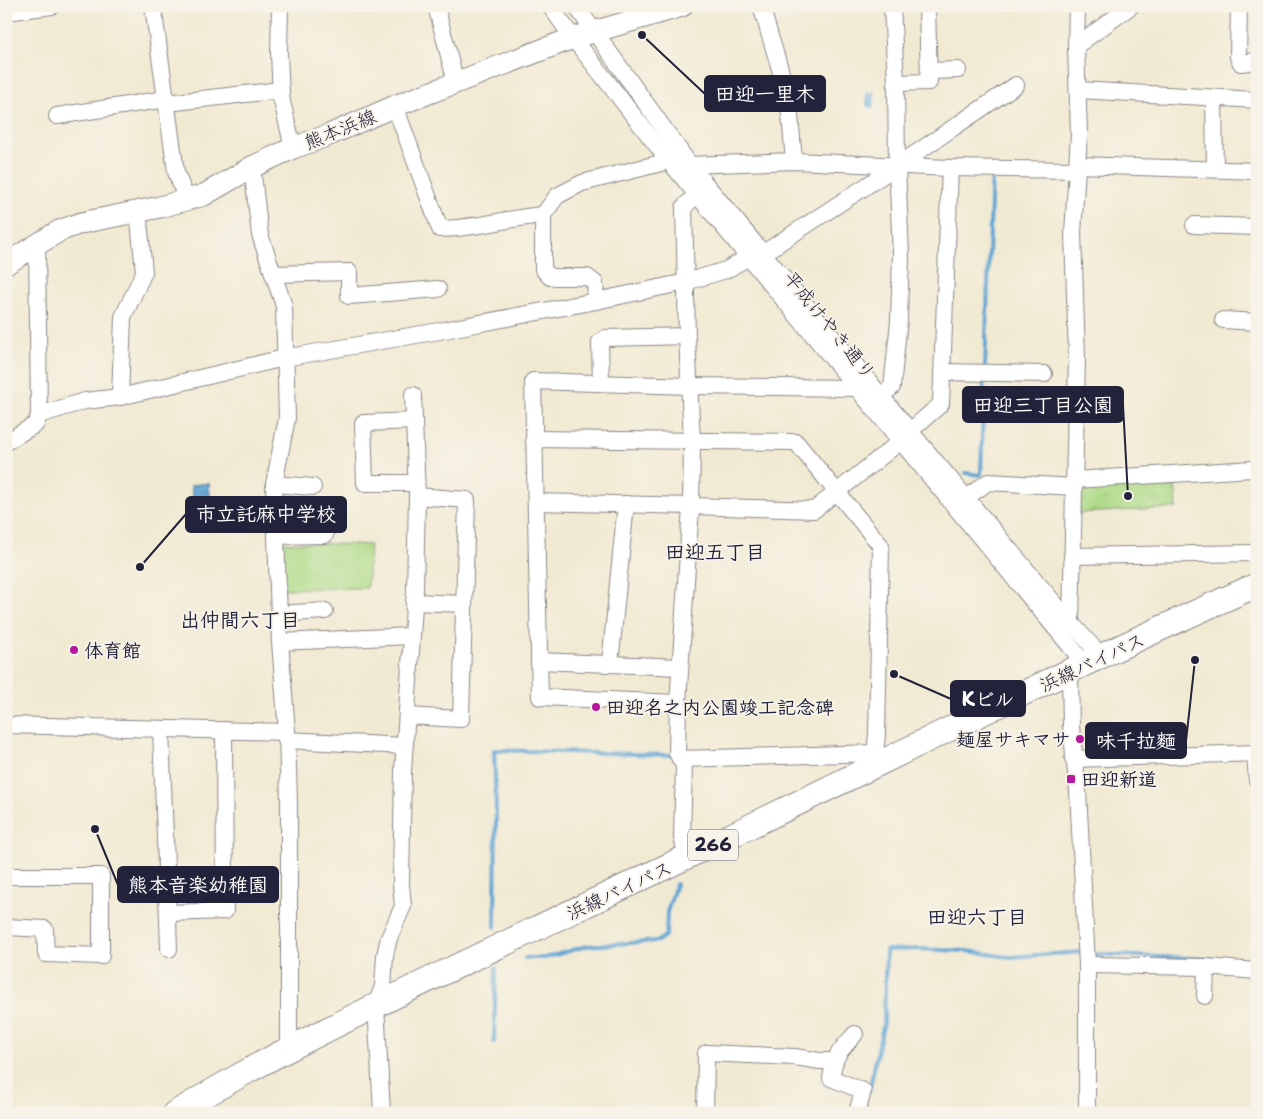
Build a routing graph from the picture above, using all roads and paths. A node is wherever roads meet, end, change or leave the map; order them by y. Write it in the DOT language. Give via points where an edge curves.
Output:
graph roads {
  1 [pos="52,6"];
  2 [pos="153,6"];
  3 [pos="280,6"];
  4 [pos="436,6"];
  5 [pos="550,6"];
  6 [pos="576,6"];
  7 [pos="682,6"];
  8 [pos="761,6"];
  9 [pos="892,6"];
  10 [pos="927,6"];
  11 [pos="1077,6"];
  12 [pos="1131,6"];
  13 [pos="1240,6"];
  14 [pos="6,12"];
  15 [pos="636,13"];
  16 [pos="583,35"];
  17 [pos="1076,46"];
  18 [pos="1255,61"];
  19 [pos="958,70"];
  20 [pos="928,71"];
  21 [pos="456,83"];
  22 [pos="896,83"];
  23 [pos="1016,85"];
  24 [pos="281,90"];
  25 [pos="1078,90"];
  26 [pos="1214,98"];
  27 [pos="1257,100"];
  28 [pos="166,101"];
  29 [pos="395,106"];
  30 [pos="57,116"];
  31 [pos="293,148"];
  32 [pos="669,161"];
  33 [pos="794,161"];
  34 [pos="690,165"];
  35 [pos="897,166"];
  36 [pos="252,167"];
  37 [pos="1077,167"];
  38 [pos="950,168"];
  39 [pos="1215,169"];
  40 [pos="1257,171"];
  41 [pos="697,194"];
  42 [pos="186,201"];
  43 [pos="138,210"];
  44 [pos="543,215"];
  45 [pos="1194,225"];
  46 [pos="1257,227"];
  47 [pos="37,244"];
  48 [pos="756,255"];
  49 [pos="6,264"];
  50 [pos="273,274"];
  51 [pos="686,282"];
  52 [pos="438,289"];
  53 [pos="596,301"];
  54 [pos="1224,320"];
  55 [pos="1257,322"];
  56 [pos="686,336"];
  57 [pos="284,358"];
  58 [pos="942,372"];
  59 [pos="1044,374"];
  60 [pos="601,383"];
  61 [pos="689,386"];
  62 [pos="855,388"];
  63 [pos="413,394"];
  64 [pos="120,396"];
  65 [pos="881,396"];
  66 [pos="39,416"];
  67 [pos="414,421"];
  68 [pos="906,436"];
  69 [pos="534,439"];
  70 [pos="6,442"];
  71 [pos="692,442"];
  72 [pos="1253,469"];
  73 [pos="1074,483"];
  74 [pos="274,484"];
  75 [pos="313,487"];
  76 [pos="416,489"];
  77 [pos="837,492"];
  78 [pos="966,498"];
  79 [pos="536,502"];
  80 [pos="626,504"];
  81 [pos="691,506"];
  82 [pos="325,535"];
  83 [pos="276,536"];
  84 [pos="1257,554"];
  85 [pos="1072,556"];
  86 [pos="1257,585"];
  87 [pos="414,602"];
  88 [pos="464,604"];
  89 [pos="325,611"];
  90 [pos="279,614"];
  91 [pos="1071,624"];
  92 [pos="412,636"];
  93 [pos="280,642"];
  94 [pos="539,662"];
  95 [pos="610,664"];
  96 [pos="1085,664"];
  97 [pos="680,667"];
  98 [pos="678,702"];
  99 [pos="407,716"];
  100 [pos="6,725"];
  101 [pos="161,729"];
  102 [pos="224,730"];
  103 [pos="287,736"];
  104 [pos="405,746"];
  105 [pos="1256,753"];
  106 [pos="680,759"];
  107 [pos="1073,759"];
  108 [pos="874,760"];
  109 [pos="1257,780"];
  110 [pos="687,857"];
  111 [pos="6,876"];
  112 [pos="168,913"];
  113 [pos="6,927"];
  114 [pos="169,949"];
  115 [pos="1087,965"];
  116 [pos="1206,967"];
  117 [pos="1257,971"];
  118 [pos="1205,996"];
  119 [pos="376,1005"];
  120 [pos="855,1034"];
  121 [pos="289,1049"];
  122 [pos="834,1061"];
  123 [pos="175,1113"];
  124 [pos="382,1113"];
  125 [pos="705,1113"];
  126 [pos="857,1113"];
  127 [pos="1087,1113"];
  1 -- 14 [label="street"];
  2 -- 28 [label="street"];
  3 -- 24 [label="street"];
  4 -- 21 [label="street"];
  5 -- 16 [label="street, 平成けやき通り"];
  6 -- 16 [label="street, 平成けやき通り"];
  7 -- 15 [label="main road, 熊本浜線"];
  8 -- 33 [label="street" via="790,115"];
  9 -- 22 [label="street"];
  10 -- 20 [label="street"];
  11 -- 17 [label="street"];
  12 -- 17 [label="street"];
  13 -- 18 [label="street" via="1238,57 1241,63"];
  15 -- 16 [label="main road, 熊本浜線"];
  16 -- 21 [label="main road, 熊本浜線"];
  16 -- 32 [label="street, 平成けやき通り"];
  16 -- 34 [label="street, 平成けやき通り"];
  17 -- 25 [label="street"];
  19 -- 20 [label="street"];
  20 -- 22 [label="street" via="929,82"];
  21 -- 29 [label="main road, 熊本浜線"];
  22 -- 35 [label="street"];
  23 -- 35 [label="street"];
  24 -- 28 [label="street"];
  24 -- 31 [label="street"];
  25 -- 26 [label="street"];
  25 -- 37 [label="street"];
  26 -- 27 [label="street"];
  26 -- 39 [label="street"];
  28 -- 30 [label="street"];
  28 -- 42 [label="street" via="176,172"];
  29 -- 31 [label="main road, 熊本浜線"];
  29 -- 44 [label="street" via="440,229 459,229"];
  31 -- 36 [label="main road, 熊本浜線"];
  32 -- 41 [label="street, 平成けやき通り"];
  32 -- 44 [label="street" via="582,182 557,196"];
  33 -- 34 [label="street"];
  33 -- 35 [label="street"];
  34 -- 48 [label="street, 平成けやき通り"];
  35 -- 38 [label="street"];
  35 -- 48 [label="street"];
  35 -- 65 [label="street" via="901,254 899,321 892,387"];
  36 -- 42 [label="main road, 熊本浜線" via="204,196"];
  36 -- 50 [label="street" via="260,235"];
  37 -- 38 [label="street"];
  37 -- 39 [label="street"];
  37 -- 73 [label="street"];
  38 -- 58 [label="street"];
  39 -- 40 [label="street"];
  41 -- 48 [label="street, 平成けやき通り"];
  41 -- 51 [label="street" via="684,208"];
  42 -- 43 [label="main road, 熊本浜線"];
  43 -- 47 [label="main road, 熊本浜線" via="81,223"];
  43 -- 64 [label="street" via="144,272 123,317"];
  44 -- 53 [label="street" via="542,268 550,277 588,276 595,283"];
  45 -- 46 [label="street"];
  47 -- 49 [label="main road, 熊本浜線"];
  47 -- 66 [label="street"];
  48 -- 51 [label="street" via="726,270"];
  48 -- 62 [label="street, 平成けやき通り"];
  48 -- 65 [label="street, 平成けやき通り"];
  50 -- 52 [label="street" via="349,272 349,296"];
  50 -- 57 [label="street" via="284,306"];
  51 -- 53 [label="street"];
  51 -- 56 [label="street"];
  53 -- 57 [label="street"];
  54 -- 55 [label="street"];
  56 -- 60 [label="street" via="606,338 600,342"];
  56 -- 61 [label="street"];
  57 -- 64 [label="street"];
  57 -- 74 [label="street" via="287,418"];
  58 -- 59 [label="street"];
  58 -- 68 [label="street" via="941,404"];
  60 -- 61 [label="street"];
  60 -- 69 [label="street" via="533,381"];
  61 -- 62 [label="street"];
  61 -- 71 [label="street"];
  62 -- 68 [label="street, 平成けやき通り"];
  63 -- 67 [label="street"];
  64 -- 66 [label="street" via="86,401"];
  65 -- 68 [label="street, 平成けやき通り"];
  66 -- 70 [label="street" via="36,424"];
  67 -- 76 [label="street"];
  67 -- 76 [label="street" via="362,423 365,483"];
  68 -- 77 [label="street"];
  68 -- 78 [label="street, 平成けやき通り"];
  68 -- 96 [label="street, 平成けやき通り"];
  69 -- 71 [label="street"];
  69 -- 79 [label="street"];
  71 -- 77 [label="street" via="796,442"];
  71 -- 81 [label="street"];
  72 -- 73 [label="street"];
  73 -- 78 [label="street" via="988,482"];
  73 -- 85 [label="street"];
  74 -- 75 [label="street"];
  74 -- 83 [label="street"];
  76 -- 87 [label="street"];
  76 -- 88 [label="street" via="467,500"];
  77 -- 81 [label="street" via="814,510"];
  77 -- 108 [label="street" via="881,546"];
  78 -- 91 [label="street, 平成けやき通り"];
  79 -- 80 [label="street"];
  79 -- 94 [label="street"];
  80 -- 81 [label="street"];
  80 -- 95 [label="street"];
  81 -- 97 [label="street"];
  82 -- 83 [label="street"];
  83 -- 90 [label="street"];
  84 -- 85 [label="street"];
  85 -- 91 [label="street"];
  86 -- 96 [label="highway, 浜線バイパス / 266"];
  87 -- 88 [label="street"];
  87 -- 92 [label="street"];
  88 -- 99 [label="street" via="461,718"];
  89 -- 90 [label="street"];
  90 -- 93 [label="street"];
  91 -- 96 [label="street, 平成けやき通り"];
  92 -- 93 [label="street"];
  92 -- 99 [label="street"];
  93 -- 103 [label="street"];
  94 -- 95 [label="street"];
  94 -- 98 [label="street" via="540,697"];
  95 -- 97 [label="street"];
  96 -- 107 [label="street" via="1070,726"];
  96 -- 108 [label="highway, 浜線バイパス / 266" via="926,740"];
  97 -- 98 [label="street"];
  98 -- 106 [label="street" via="677,753"];
  99 -- 104 [label="street"];
  100 -- 101 [label="street"];
  101 -- 102 [label="street"];
  101 -- 112 [label="street"];
  102 -- 103 [label="street"];
  102 -- 112 [label="street" via="225,911"];
  103 -- 104 [label="street"];
  103 -- 121 [label="street"];
  104 -- 119 [label="street" via="403,906 389,938 383,986"];
  105 -- 107 [label="street"];
  105 -- 109 [label="street"];
  106 -- 108 [label="street"];
  106 -- 110 [label="street" via="684,764 682,837"];
  107 -- 115 [label="street" via="1078,791"];
  108 -- 110 [label="highway, 浜線バイパス / 266"];
  110 -- 119 [label="highway, 浜線バイパス / 266"];
  111 -- 113 [label="street" via="101,876 101,956 46,954 45,929"];
  112 -- 114 [label="street"];
  115 -- 116 [label="street"];
  115 -- 127 [label="street"];
  116 -- 117 [label="street"];
  116 -- 118 [label="street"];
  119 -- 121 [label="highway, 浜線バイパス / 266"];
  119 -- 124 [label="street"];
  120 -- 122 [label="street"];
  121 -- 123 [label="highway, 浜線バイパス / 266"];
  122 -- 125 [label="street" via="706,1053"];
  122 -- 126 [label="street" via="831,1078 863,1091"];
}
